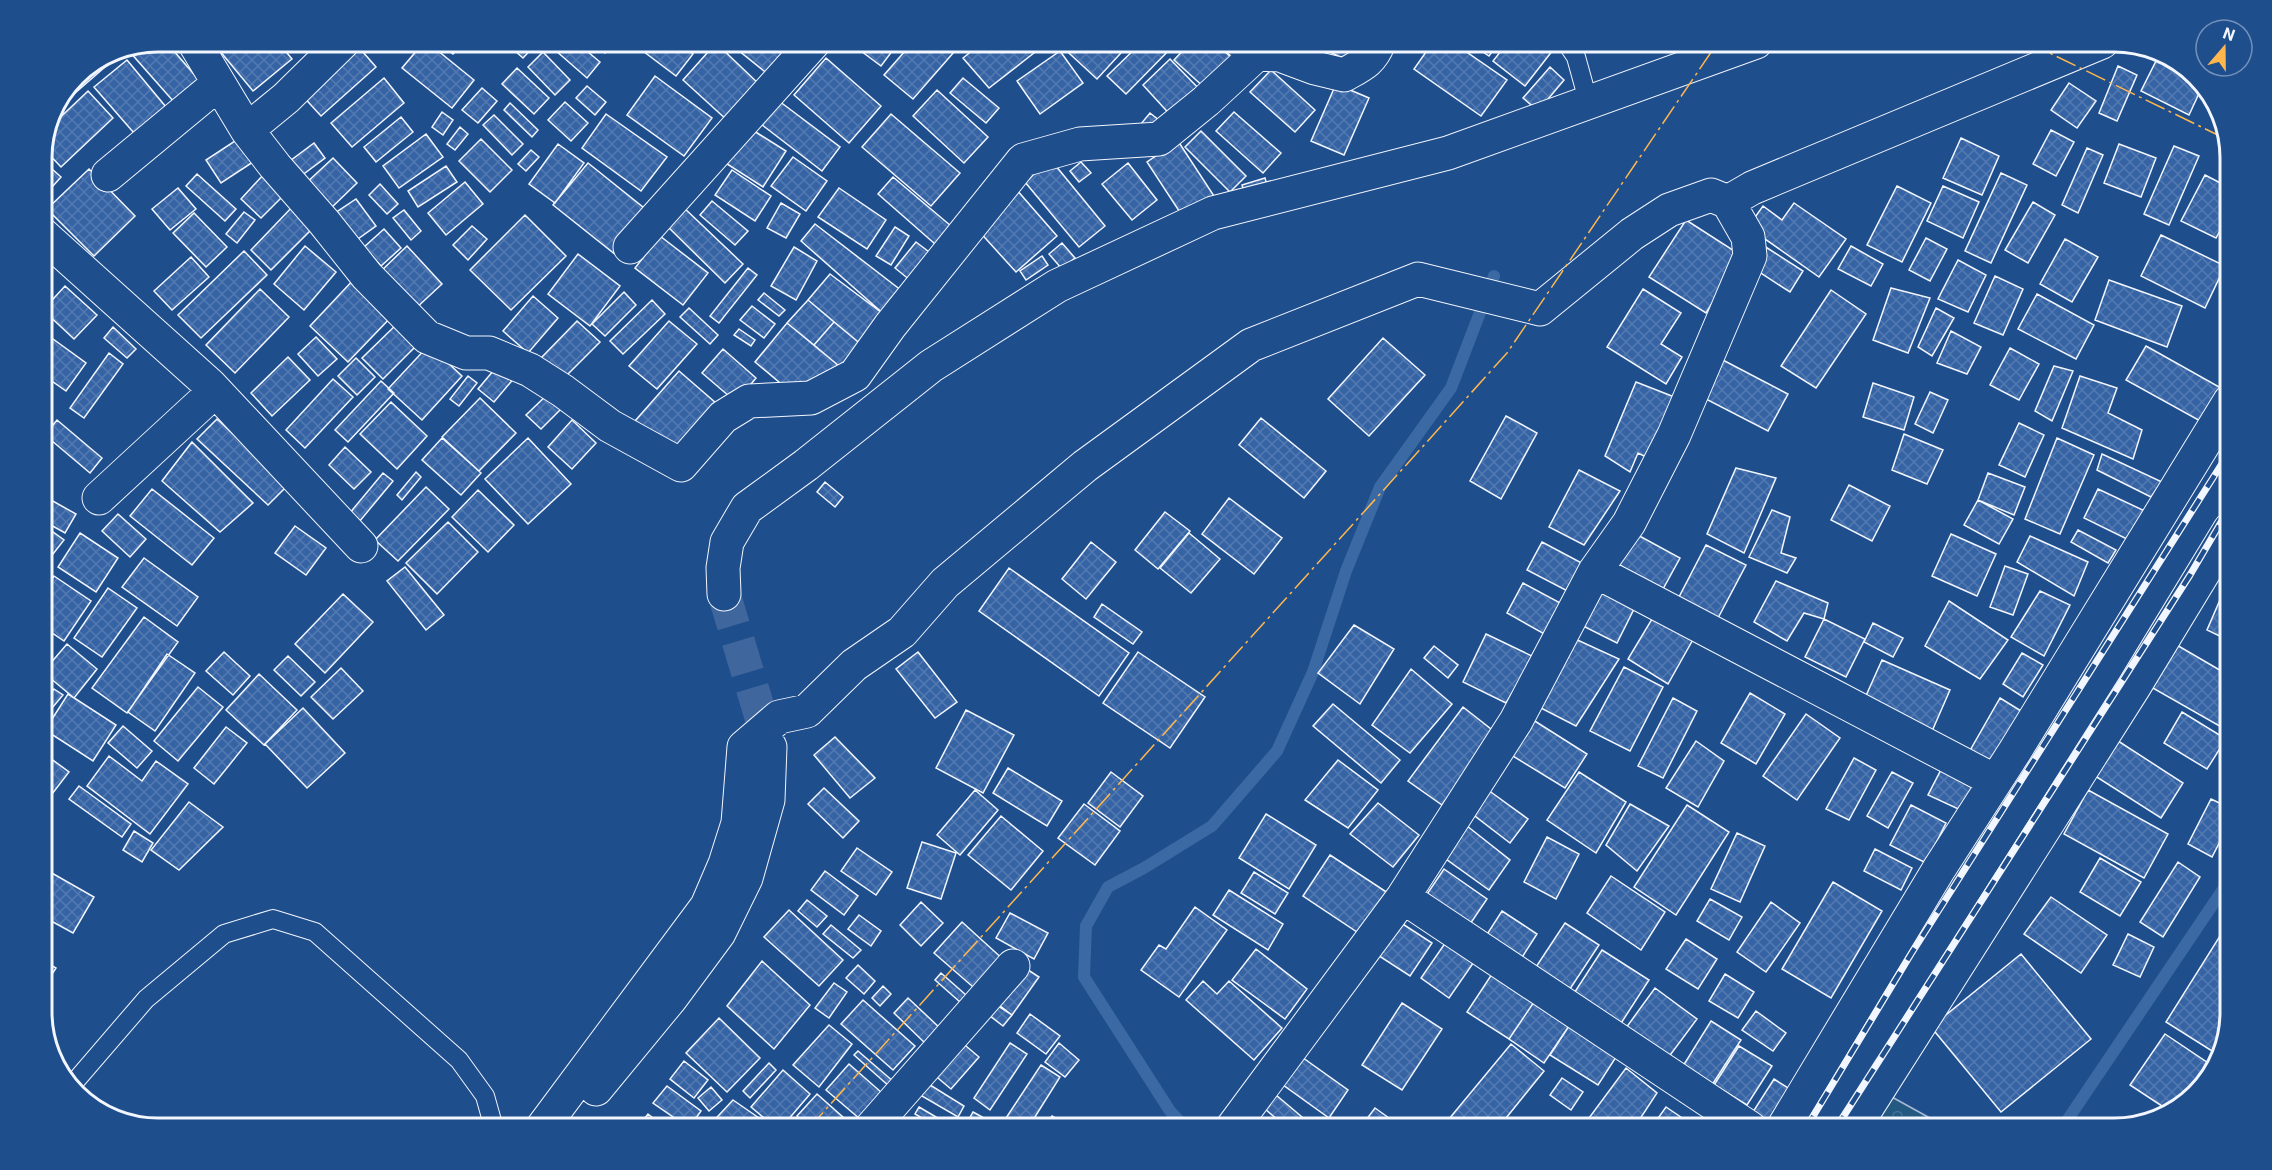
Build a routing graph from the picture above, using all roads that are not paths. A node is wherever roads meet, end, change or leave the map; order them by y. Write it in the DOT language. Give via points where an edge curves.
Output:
graph roads {
  1 [pos="1245,52"];
  2 [pos="1269,52"];
  3 [pos="1375,52"];
  4 [pos="1572,52"];
  5 [pos="1729,52"];
  6 [pos="2078,52"];
  7 [pos="200,53"];
  8 [pos="332,53"];
  9 [pos="804,53"];
  10 [pos="218,84"];
  11 [pos="1589,104"];
  12 [pos="247,130"];
  13 [pos="108,175"];
  14 [pos="1728,202"];
  15 [pos="53,244"];
  16 [pos="630,247"];
  17 [pos="215,391"];
  18 [pos="2219,418"];
  19 [pos="99,498"];
  20 [pos="361,546"];
  21 [pos="2219,546"];
  22 [pos="1595,571"];
  23 [pos="724,594"];
  24 [pos="770,747"];
  25 [pos="1995,781"];
  26 [pos="1403,897"];
  27 [pos="1013,966"];
  28 [pos="77,1079"];
  29 [pos="491,1118"];
  30 [pos="549,1118"];
  31 [pos="573,1118"];
  32 [pos="881,1118"];
  33 [pos="1239,1118"];
  34 [pos="1735,1118"];
  35 [pos="1790,1118"];
  36 [pos="1860,1118"];
  1 -- 12 [label="street" via="1206,101 1159,139 1080,144 1023,160 855,375 811,398 749,401 723,417 681,465 610,426 530,370 489,353 466,353 427,337 367,276"];
  2 -- 3 [label="street" via="1344,75"];
  4 -- 11 [label="lane"];
  5 -- 11 [label="street"];
  6 -- 14 [label="street" via="1752,188"];
  7 -- 10 [label="street"];
  8 -- 12 [label="street"];
  9 -- 16 [label="street"];
  10 -- 12 [label="street"];
  10 -- 13 [label="street"];
  11 -- 23 [label="street" via="1448,153 1213,213 1057,286 931,366 747,508 727,542"];
  14 -- 22 [label="street" via="1748,237 1750,256 1674,435 1629,523"];
  14 -- 30 [label="street" via="1711,195 1669,210 1632,234 1540,309 1418,279 1251,345 1085,466 945,583 903,632 854,665 807,711 779,717 744,747 738,823 707,906"];
  15 -- 17 [label="street"];
  17 -- 19 [label="street"];
  17 -- 20 [label="street"];
  18 -- 25 [label="street"];
  21 -- 36 [label="street"];
  22 -- 25 [label="street"];
  22 -- 26 [label="street" via="1516,721"];
  24 -- 31 [label="street" via="768,800 746,878 719,933"];
  25 -- 35 [label="street"];
  26 -- 33 [label="street"];
  26 -- 34 [label="street"];
  27 -- 32 [label="street"];
  28 -- 29 [label="lane" via="147,999 224,934 273,919 315,932 459,1060 485,1096"];
}
